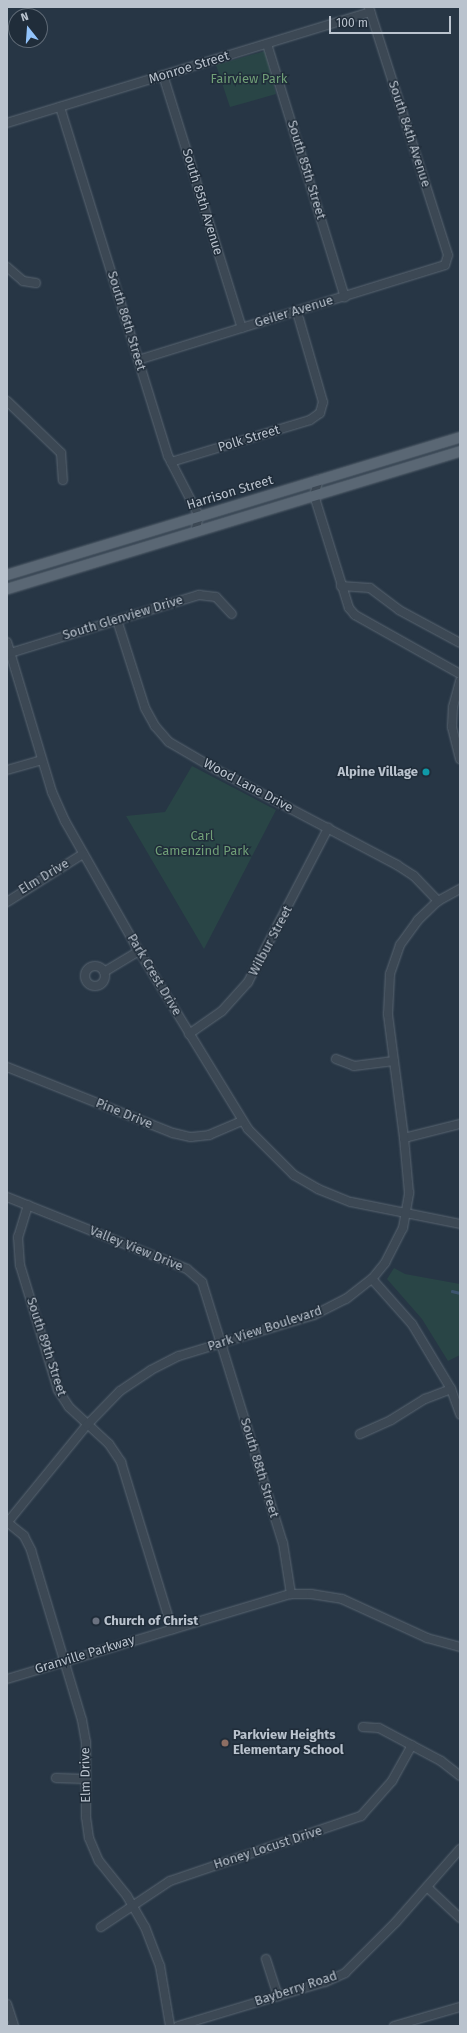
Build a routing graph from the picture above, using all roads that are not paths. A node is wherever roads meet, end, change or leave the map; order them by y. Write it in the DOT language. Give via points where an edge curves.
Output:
graph roads {
  1 [pos="370,9"];
  2 [pos="267,44"];
  3 [pos="163,75"];
  4 [pos="60,107"];
  5 [pos="7,123"];
  6 [pos="447,261"];
  7 [pos="7,267"];
  8 [pos="36,283"];
  9 [pos="345,297"];
  10 [pos="297,312"];
  11 [pos="242,328"];
  12 [pos="138,360"];
  13 [pos="7,401"];
  14 [pos="460,437"];
  15 [pos="460,451"];
  16 [pos="171,462"];
  17 [pos="63,480"];
  18 [pos="319,480"];
  19 [pos="314,495"];
  20 [pos="199,516"];
  21 [pos="195,532"];
  22 [pos="7,575"];
  23 [pos="341,586"];
  24 [pos="7,589"];
  25 [pos="232,614"];
  26 [pos="117,620"];
  27 [pos="7,642"];
  28 [pos="460,643"];
  29 [pos="9,653"];
  30 [pos="460,674"];
  31 [pos="460,681"];
  32 [pos="460,759"];
  33 [pos="42,760"];
  34 [pos="7,770"];
  35 [pos="328,828"];
  36 [pos="82,854"];
  37 [pos="460,889"];
  38 [pos="438,901"];
  39 [pos="7,902"];
  40 [pos="139,951"];
  41 [pos="104,972"];
  42 [pos="189,1034"];
  43 [pos="336,1059"];
  44 [pos="394,1061"];
  45 [pos="7,1067"];
  46 [pos="242,1121"];
  47 [pos="460,1124"];
  48 [pos="404,1138"];
  49 [pos="7,1197"];
  50 [pos="28,1206"];
  51 [pos="406,1215"];
  52 [pos="460,1224"];
  53 [pos="372,1279"];
  54 [pos="222,1343"];
  55 [pos="451,1389"];
  56 [pos="460,1414"];
  57 [pos="86,1425"];
  58 [pos="360,1434"];
  59 [pos="7,1522"];
  60 [pos="291,1594"];
  61 [pos="172,1629"];
  62 [pos="460,1647"];
  63 [pos="64,1661"];
  64 [pos="7,1679"];
  65 [pos="363,1727"];
  66 [pos="412,1745"];
  67 [pos="460,1776"];
  68 [pos="56,1778"];
  69 [pos="86,1779"];
  70 [pos="460,1849"];
  71 [pos="427,1888"];
  72 [pos="132,1905"];
  73 [pos="460,1918"];
  74 [pos="101,1927"];
  75 [pos="266,1959"];
  76 [pos="278,1996"];
  77 [pos="7,2004"];
  78 [pos="460,2006"];
  79 [pos="14,2026"];
  80 [pos="170,2026"];
  81 [pos="178,2026"];
  82 [pos="394,2026"];
  1 -- 2 [label="street, Monroe Street"];
  1 -- 6 [label="street, South 84th Avenue" via="448,255"];
  2 -- 3 [label="street, Monroe Street"];
  2 -- 9 [label="street, South 85th Street"];
  3 -- 4 [label="street, Monroe Street"];
  3 -- 11 [label="street, South 85th Avenue"];
  4 -- 5 [label="street, Monroe Street"];
  4 -- 12 [label="street, South 86th Street"];
  6 -- 9 [label="street, Geiler Avenue" via="440,268"];
  7 -- 8 [label="street" via="23,281"];
  9 -- 10 [label="street, Geiler Avenue"];
  10 -- 11 [label="street, Geiler Avenue"];
  10 -- 16 [label="street, Polk Street" via="323,402 317,416"];
  11 -- 12 [label="street, Geiler Avenue"];
  12 -- 16 [label="street, South 86th Street"];
  13 -- 17 [label="street" via="61,453"];
  14 -- 18 [label="main road, Harrison Street"];
  15 -- 19 [label="main road, Harrison Street"];
  16 -- 20 [label="street, South 86th Street"];
  18 -- 19 [label="street"];
  18 -- 20 [label="main road, Harrison Street"];
  19 -- 21 [label="main road, Harrison Street"];
  19 -- 23 [label="street"];
  20 -- 21 [label="street"];
  20 -- 22 [label="main road, Harrison Street"];
  21 -- 24 [label="main road, Harrison Street"];
  23 -- 28 [label="street" via="361,586 374,590 399,610"];
  23 -- 30 [label="street" via="347,604 355,615"];
  25 -- 26 [label="street, South Glenview Drive" via="216,597 204,595"];
  26 -- 29 [label="street, South Glenview Drive"];
  26 -- 35 [label="street, Wood Lane Drive" via="144,708 165,738 217,770"];
  27 -- 29 [label="street, Park Crest Drive"];
  29 -- 33 [label="street, Park Crest Drive"];
  31 -- 32 [label="street" via="453,707 452,727"];
  33 -- 34 [label="street"];
  33 -- 36 [label="street, Park Crest Drive" via="54,798"];
  35 -- 38 [label="street, Wood Lane Drive" via="414,876"];
  35 -- 42 [label="street, Wilbur Street" via="248,982 222,1011"];
  36 -- 39 [label="street, Elm Drive"];
  36 -- 40 [label="street, Park Crest Drive"];
  37 -- 38 [label="street, Park View Boulevard"];
  38 -- 44 [label="street, Park View Boulevard" via="411,929 400,945 391,969 387,1005"];
  40 -- 41 [label="street"];
  40 -- 42 [label="street, Park Crest Drive"];
  42 -- 46 [label="street, Park Crest Drive"];
  43 -- 44 [label="street" via="354,1066"];
  44 -- 48 [label="street, Park View Boulevard"];
  45 -- 46 [label="street, Pine Drive" via="173,1134 209,1135"];
  46 -- 51 [label="street, Park Crest Drive" via="294,1175 312,1186 351,1202"];
  47 -- 48 [label="street"];
  48 -- 51 [label="street, Park View Boulevard" via="409,1193"];
  49 -- 50 [label="street, Valley View Drive"];
  50 -- 54 [label="street, Valley View Drive" via="191,1271 205,1288"];
  50 -- 57 [label="street, South 89th Street" via="18,1243 22,1272 58,1390 69,1407"];
  51 -- 52 [label="street, Park Crest Drive"];
  51 -- 53 [label="street, Park View Boulevard" via="393,1250"];
  53 -- 54 [label="street, Park View Boulevard" via="346,1298 314,1315"];
  53 -- 55 [label="street" via="412,1324"];
  54 -- 57 [label="street, Park View Boulevard" via="179,1356 151,1370 120,1391"];
  54 -- 60 [label="street, South 88th Street" via="283,1543"];
  55 -- 56 [label="street"];
  55 -- 58 [label="street" via="425,1399 391,1420"];
  57 -- 59 [label="street, Park View Boulevard"];
  57 -- 61 [label="street, South 89th Street" via="113,1450 124,1469"];
  59 -- 63 [label="street, Elm Drive" via="24,1536 29,1545"];
  60 -- 61 [label="street, Granville Parkway"];
  60 -- 62 [label="street, Granville Parkway" via="342,1599 427,1638"];
  61 -- 63 [label="street, Granville Parkway"];
  63 -- 64 [label="street, Granville Parkway"];
  63 -- 69 [label="street, Elm Drive" via="82,1720"];
  65 -- 66 [label="street" via="379,1728"];
  66 -- 67 [label="street"];
  66 -- 72 [label="street, Honey Locust Drive" via="392,1781 361,1816 170,1880"];
  68 -- 69 [label="street"];
  69 -- 72 [label="street, Elm Drive" via="86,1817 91,1842 99,1861"];
  70 -- 71 [label="street, Bayberry Road"];
  71 -- 73 [label="street"];
  71 -- 76 [label="street, Bayberry Road" via="345,1973 326,1982"];
  72 -- 74 [label="street, Honey Locust Drive"];
  72 -- 80 [label="street, Elm Drive" via="145,1927 160,1966"];
  75 -- 76 [label="street"];
  76 -- 81 [label="street, Bayberry Road"];
  77 -- 79 [label="street"];
  78 -- 82 [label="street"];
}
